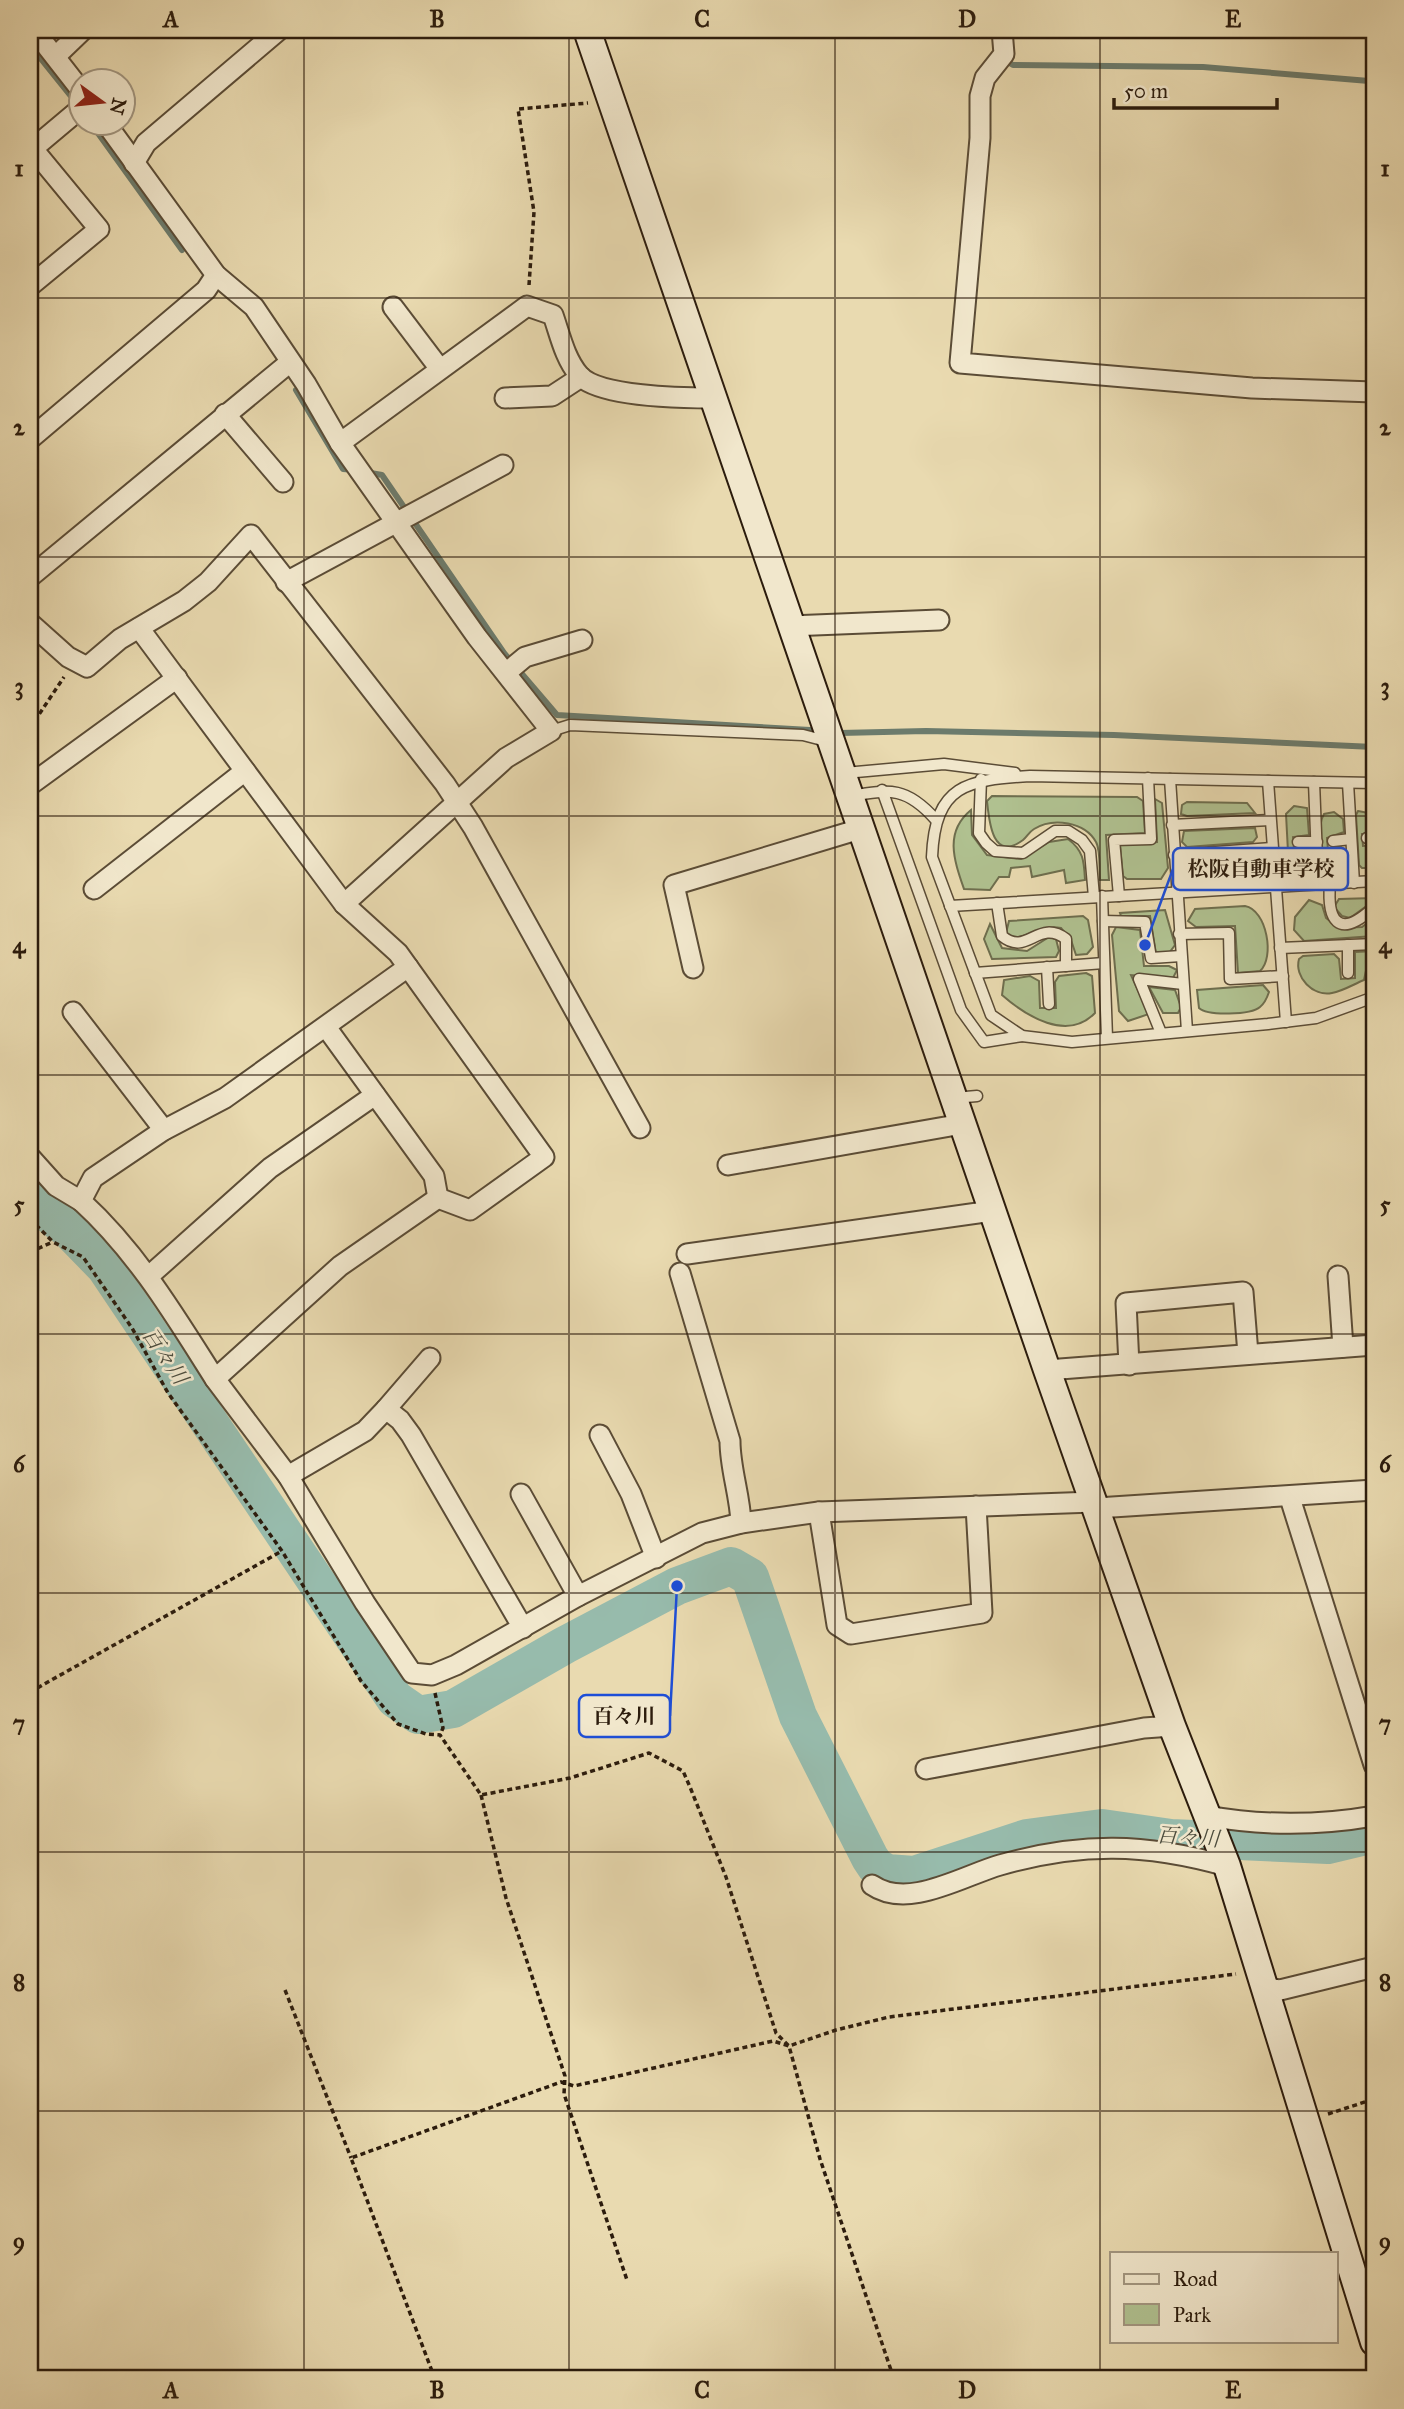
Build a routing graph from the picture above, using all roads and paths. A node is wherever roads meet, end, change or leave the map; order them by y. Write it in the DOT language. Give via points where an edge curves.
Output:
graph roads {
  1 [pos="34,30"];
  2 [pos="83,30"];
  3 [pos="279,30"];
  4 [pos="587,30"];
  5 [pos="1002,30"];
  6 [pos="57,55"];
  7 [pos="66,68"];
  8 [pos="614,101"];
  9 [pos="66,120"];
  10 [pos="115,136"];
  11 [pos="31,150"];
  12 [pos="134,163"];
  13 [pos="216,275"];
  14 [pos="30,286"];
  15 [pos="527,306"];
  16 [pos="393,307"];
  17 [pos="289,363"];
  18 [pos="440,369"];
  19 [pos="581,377"];
  20 [pos="1374,392"];
  21 [pos="505,398"];
  22 [pos="712,398"];
  23 [pos="225,414"];
  24 [pos="30,439"];
  25 [pos="340,443"];
  26 [pos="503,465"];
  27 [pos="283,482"];
  28 [pos="405,516"];
  29 [pos="30,578"];
  30 [pos="286,582"];
  31 [pos="939,621"];
  32 [pos="30,623"];
  33 [pos="790,626"];
  34 [pos="139,628"];
  35 [pos="582,640"];
  36 [pos="76,661"];
  37 [pos="513,667"];
  38 [pos="177,678"];
  39 [pos="30,727"];
  40 [pos="551,731"];
  41 [pos="831,742"];
  42 [pos="245,771"];
  43 [pos="1030,776"];
  44 [pos="1148,778"];
  45 [pos="981,779"];
  46 [pos="1170,779"];
  47 [pos="1268,781"];
  48 [pos="1314,782"];
  49 [pos="1348,783"];
  50 [pos="1374,783"];
  51 [pos="30,785"];
  52 [pos="845,785"];
  53 [pos="881,790"];
  54 [pos="457,802"];
  55 [pos="936,820"];
  56 [pos="1270,820"];
  57 [pos="1172,825"];
  58 [pos="860,829"];
  59 [pos="1351,839"];
  60 [pos="1333,841"];
  61 [pos="1298,842"];
  62 [pos="1317,842"];
  63 [pos="1272,848"];
  64 [pos="1174,855"];
  65 [pos="1374,881"];
  66 [pos="1354,883"];
  67 [pos="1318,884"];
  68 [pos="1330,884"];
  69 [pos="1275,887"];
  70 [pos="94,889"];
  71 [pos="1175,894"];
  72 [pos="1098,896"];
  73 [pos="1119,896"];
  74 [pos="997,903"];
  75 [pos="344,904"];
  76 [pos="950,906"];
  77 [pos="1374,911"];
  78 [pos="1103,921"];
  79 [pos="1179,934"];
  80 [pos="1374,944"];
  81 [pos="1348,945"];
  82 [pos="1280,948"];
  83 [pos="1181,956"];
  84 [pos="1104,963"];
  85 [pos="1066,966"];
  86 [pos="408,967"];
  87 [pos="693,968"];
  88 [pos="1047,968"];
  89 [pos="975,973"];
  90 [pos="1348,973"];
  91 [pos="1283,976"];
  92 [pos="1183,984"];
  93 [pos="1374,997"];
  94 [pos="1049,1004"];
  95 [pos="73,1012"];
  96 [pos="1286,1022"];
  97 [pos="326,1027"];
  98 [pos="1187,1031"];
  99 [pos="1161,1033"];
  100 [pos="1023,1036"];
  101 [pos="1107,1038"];
  102 [pos="375,1095"];
  103 [pos="962,1124"];
  104 [pos="640,1128"];
  105 [pos="164,1130"];
  106 [pos="30,1157"];
  107 [pos="728,1165"];
  108 [pos="438,1198"];
  109 [pos="81,1201"];
  110 [pos="992,1211"];
  111 [pos="30,1219"];
  112 [pos="53,1241"];
  113 [pos="30,1252"];
  114 [pos="687,1254"];
  115 [pos="680,1273"];
  116 [pos="149,1276"];
  117 [pos="1339,1276"];
  118 [pos="1374,1345"];
  119 [pos="1343,1347"];
  120 [pos="1248,1354"];
  121 [pos="430,1358"];
  122 [pos="1129,1365"];
  123 [pos="1047,1370"];
  124 [pos="215,1379"];
  125 [pos="386,1409"];
  126 [pos="600,1435"];
  127 [pos="288,1476"];
  128 [pos="1374,1490"];
  129 [pos="522,1494"];
  130 [pos="1290,1498"];
  131 [pos="1096,1505"];
  132 [pos="976,1506"];
  133 [pos="819,1512"];
  134 [pos="741,1523"];
  135 [pos="282,1551"];
  136 [pos="656,1558"];
  137 [pos="578,1596"];
  138 [pos="523,1628"];
  139 [pos="433,1684"];
  140 [pos="30,1692"];
  141 [pos="1172,1726"];
  142 [pos="440,1735"];
  143 [pos="1374,1765"];
  144 [pos="926,1769"];
  145 [pos="481,1795"];
  146 [pos="1374,1816"];
  147 [pos="1208,1820"];
  148 [pos="1227,1866"];
  149 [pos="872,1885"];
  150 [pos="1374,1968"];
  151 [pos="1261,1978"];
  152 [pos="285,1990"];
  153 [pos="789,2046"];
  154 [pos="567,2084"];
  155 [pos="1374,2099"];
  156 [pos="1306,2121"];
  157 [pos="351,2158"];
  158 [pos="627,2280"];
  159 [pos="1374,2342"];
  160 [pos="432,2371"];
  161 [pos="894,2379"];
  1 -- 6 [label="street"];
  2 -- 6 [label="street"];
  3 -- 12 [label="street" via="146,143"];
  4 -- 8 [label="street"];
  5 -- 20 [label="street" via="1004,54 985,78 980,96 960,363 1252,388"];
  6 -- 7 [label="street"];
  8 -- 15 [label="path" via="518,109 534,212"];
  8 -- 22 [label="street"];
  9 -- 11 [label="street"];
  10 -- 12 [label="street"];
  11 -- 14 [label="street" via="99,229"];
  12 -- 13 [label="street"];
  13 -- 17 [label="street" via="254,307"];
  13 -- 24 [label="street" via="206,289"];
  15 -- 18 [label="street"];
  15 -- 19 [label="street" via="553,315 568,358"];
  16 -- 18 [label="street"];
  17 -- 23 [label="street"];
  17 -- 25 [label="street"];
  18 -- 25 [label="street"];
  19 -- 21 [label="street" via="552,396"];
  19 -- 22 [label="street" via="609,389 665,398"];
  22 -- 33 [label="street"];
  23 -- 27 [label="street"];
  23 -- 29 [label="street"];
  25 -- 28 [label="street" via="369,481"];
  26 -- 28 [label="street"];
  28 -- 30 [label="street"];
  28 -- 37 [label="street" via="477,637"];
  30 -- 34 [label="street" via="251,535 208,582"];
  30 -- 54 [label="street"];
  31 -- 33 [label="street"];
  32 -- 36 [label="street"];
  33 -- 41 [label="street"];
  34 -- 36 [label="street" via="87,667"];
  34 -- 38 [label="street"];
  35 -- 37 [label="street"];
  36 -- 39 [label="path"];
  37 -- 40 [label="street"];
  38 -- 42 [label="street"];
  38 -- 51 [label="street"];
  40 -- 41 [label="lane" via="570,725 803,735"];
  40 -- 54 [label="street" via="506,758"];
  41 -- 52 [label="street"];
  42 -- 70 [label="street"];
  42 -- 75 [label="street"];
  43 -- 44 [label="lane"];
  43 -- 45 [label="lane"];
  43 -- 52 [label="lane" via="944,764"];
  44 -- 46 [label="lane"];
  44 -- 73 [label="lane" via="1151,839 1114,840"];
  45 -- 55 [label="lane" via="942,805"];
  45 -- 72 [label="lane" via="979,832 986,843 995,851 1023,853 1055,831 1068,831 1090,851"];
  46 -- 47 [label="lane"];
  46 -- 57 [label="lane"];
  47 -- 48 [label="lane"];
  47 -- 56 [label="lane"];
  48 -- 49 [label="lane"];
  48 -- 62 [label="lane"];
  49 -- 50 [label="lane"];
  49 -- 59 [label="lane"];
  52 -- 53 [label="lane"];
  52 -- 58 [label="street"];
  53 -- 55 [label="lane" via="919,800"];
  53 -- 100 [label="lane" via="961,1010 984,1042"];
  54 -- 75 [label="street"];
  54 -- 104 [label="street"];
  55 -- 76 [label="lane" via="932,857"];
  56 -- 57 [label="lane"];
  56 -- 63 [label="lane"];
  57 -- 64 [label="lane"];
  58 -- 87 [label="street" via="674,885"];
  58 -- 103 [label="street" via="965,1097"];
  59 -- 60 [label="lane"];
  59 -- 66 [label="lane"];
  61 -- 62 [label="lane"];
  62 -- 67 [label="lane"];
  63 -- 64 [label="lane"];
  63 -- 69 [label="lane"];
  64 -- 71 [label="lane"];
  65 -- 66 [label="lane"];
  66 -- 68 [label="lane"];
  67 -- 68 [label="lane"];
  67 -- 69 [label="lane"];
  68 -- 77 [label="lane" via="1329,912 1337,922 1348,926"];
  69 -- 71 [label="lane"];
  69 -- 82 [label="lane"];
  71 -- 73 [label="lane"];
  71 -- 79 [label="lane"];
  72 -- 73 [label="lane"];
  72 -- 74 [label="lane"];
  72 -- 78 [label="lane"];
  74 -- 76 [label="lane"];
  74 -- 85 [label="lane" via="1002,936 1018,944 1056,932 1066,939"];
  75 -- 86 [label="street"];
  76 -- 89 [label="lane"];
  78 -- 83 [label="lane" via="1145,922 1151,958"];
  78 -- 84 [label="lane"];
  79 -- 83 [label="lane"];
  79 -- 91 [label="lane" via="1229,933 1230,979"];
  80 -- 81 [label="lane"];
  81 -- 82 [label="lane"];
  81 -- 90 [label="lane"];
  82 -- 91 [label="lane"];
  83 -- 92 [label="lane"];
  84 -- 85 [label="lane"];
  84 -- 101 [label="lane"];
  85 -- 88 [label="lane"];
  86 -- 97 [label="street"];
  86 -- 108 [label="street" via="544,1157 470,1210"];
  88 -- 89 [label="lane"];
  88 -- 94 [label="lane"];
  89 -- 100 [label="lane" via="991,1015"];
  91 -- 96 [label="lane"];
  92 -- 98 [label="lane"];
  92 -- 99 [label="lane" via="1139,979"];
  93 -- 96 [label="lane" via="1316,1018"];
  95 -- 105 [label="street"];
  96 -- 98 [label="lane"];
  97 -- 102 [label="street"];
  97 -- 105 [label="street" via="225,1098"];
  98 -- 99 [label="lane"];
  99 -- 101 [label="lane"];
  100 -- 101 [label="lane" via="1072,1042"];
  102 -- 108 [label="street" via="434,1176"];
  102 -- 116 [label="street" via="270,1168"];
  103 -- 107 [label="street"];
  103 -- 110 [label="street"];
  105 -- 109 [label="street" via="93,1178"];
  106 -- 109 [label="street" via="56,1186"];
  108 -- 124 [label="street" via="340,1266"];
  109 -- 116 [label="street" via="111,1228"];
  110 -- 114 [label="street"];
  110 -- 123 [label="street"];
  111 -- 112 [label="path"];
  112 -- 113 [label="path"];
  112 -- 135 [label="path" via="83,1257 132,1328 168,1393"];
  115 -- 134 [label="street" via="730,1441"];
  116 -- 124 [label="street"];
  117 -- 119 [label="street"];
  118 -- 119 [label="street"];
  119 -- 120 [label="street"];
  120 -- 122 [label="street"];
  120 -- 122 [label="street" via="1243,1292 1126,1303"];
  121 -- 125 [label="street"];
  122 -- 123 [label="street"];
  123 -- 131 [label="street"];
  124 -- 127 [label="street"];
  125 -- 127 [label="street" via="365,1430"];
  125 -- 138 [label="street" via="411,1435"];
  126 -- 136 [label="street" via="631,1494"];
  127 -- 138 [label="street" via="412,1673 432,1675"];
  128 -- 130 [label="street"];
  129 -- 137 [label="street"];
  130 -- 131 [label="street"];
  130 -- 143 [label="street"];
  131 -- 132 [label="street"];
  131 -- 141 [label="street"];
  132 -- 133 [label="street"];
  132 -- 133 [label="street" via="982,1613 851,1634 837,1625"];
  133 -- 134 [label="street"];
  134 -- 136 [label="street" via="702,1533"];
  135 -- 140 [label="path"];
  135 -- 142 [label="path" via="361,1681 384,1709 398,1724"];
  136 -- 137 [label="street"];
  137 -- 138 [label="street"];
  139 -- 142 [label="path" via="443,1728"];
  141 -- 144 [label="street"];
  141 -- 147 [label="street"];
  142 -- 145 [label="path"];
  145 -- 153 [label="path" via="570,1778 649,1753 682,1771 726,1877 776,2033"];
  145 -- 154 [label="path" via="506,1898"];
  146 -- 147 [label="street" via="1275,1825"];
  147 -- 148 [label="street"];
  148 -- 149 [label="street" via="1165,1852 1093,1847 1024,1859 912,1893 883,1892"];
  148 -- 151 [label="street"];
  150 -- 151 [label="street" via="1280,1990"];
  151 -- 153 [label="path" via="1236,1974 889,2017"];
  151 -- 156 [label="street"];
  152 -- 157 [label="path"];
  153 -- 154 [label="path" via="774,2040"];
  153 -- 161 [label="path" via="820,2159"];
  154 -- 157 [label="path" via="561,2082"];
  154 -- 158 [label="path" via="564,2094"];
  155 -- 156 [label="path"];
  156 -- 159 [label="street"];
  157 -- 160 [label="path"];
}
